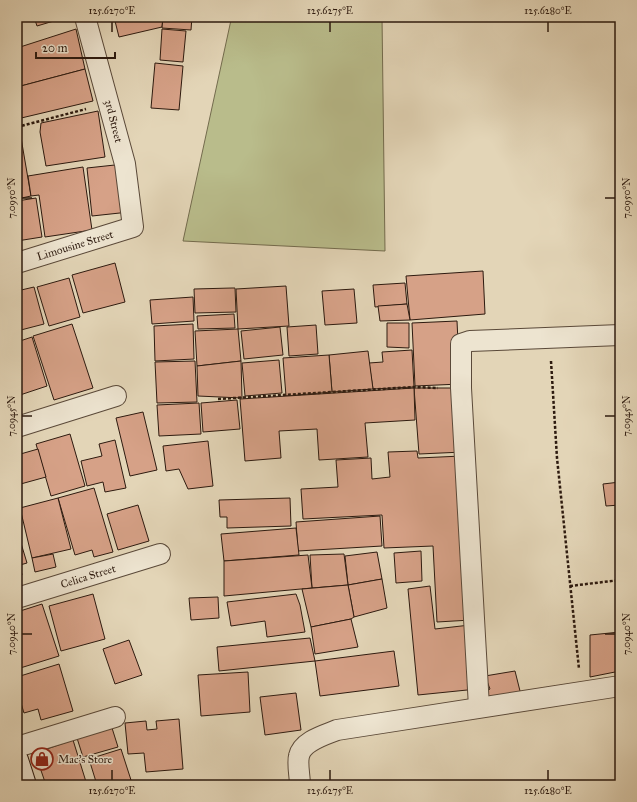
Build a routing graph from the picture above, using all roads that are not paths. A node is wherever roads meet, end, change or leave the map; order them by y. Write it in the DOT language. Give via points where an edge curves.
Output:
graph roads {
  1 [pos="85,17"];
  2 [pos="133,228"];
  3 [pos="17,263"];
  4 [pos="620,335"];
  5 [pos="116,396"];
  6 [pos="17,427"];
  7 [pos="160,554"];
  8 [pos="17,598"];
  9 [pos="620,686"];
  10 [pos="479,707"];
  11 [pos="115,717"];
  12 [pos="17,747"];
  13 [pos="17,760"];
  14 [pos="25,785"];
  15 [pos="300,785"];
  1 -- 2 [label="street, 3rd Street" via="125,164"];
  2 -- 3 [label="street, Limousine Street"];
  4 -- 10 [label="street" via="461,344 461,388"];
  5 -- 6 [label="street"];
  7 -- 8 [label="street, Celica Street"];
  9 -- 10 [label="street"];
  10 -- 15 [label="street" via="337,730 320,736 306,746 299,756"];
  11 -- 12 [label="street"];
  13 -- 14 [label="street"];
}
